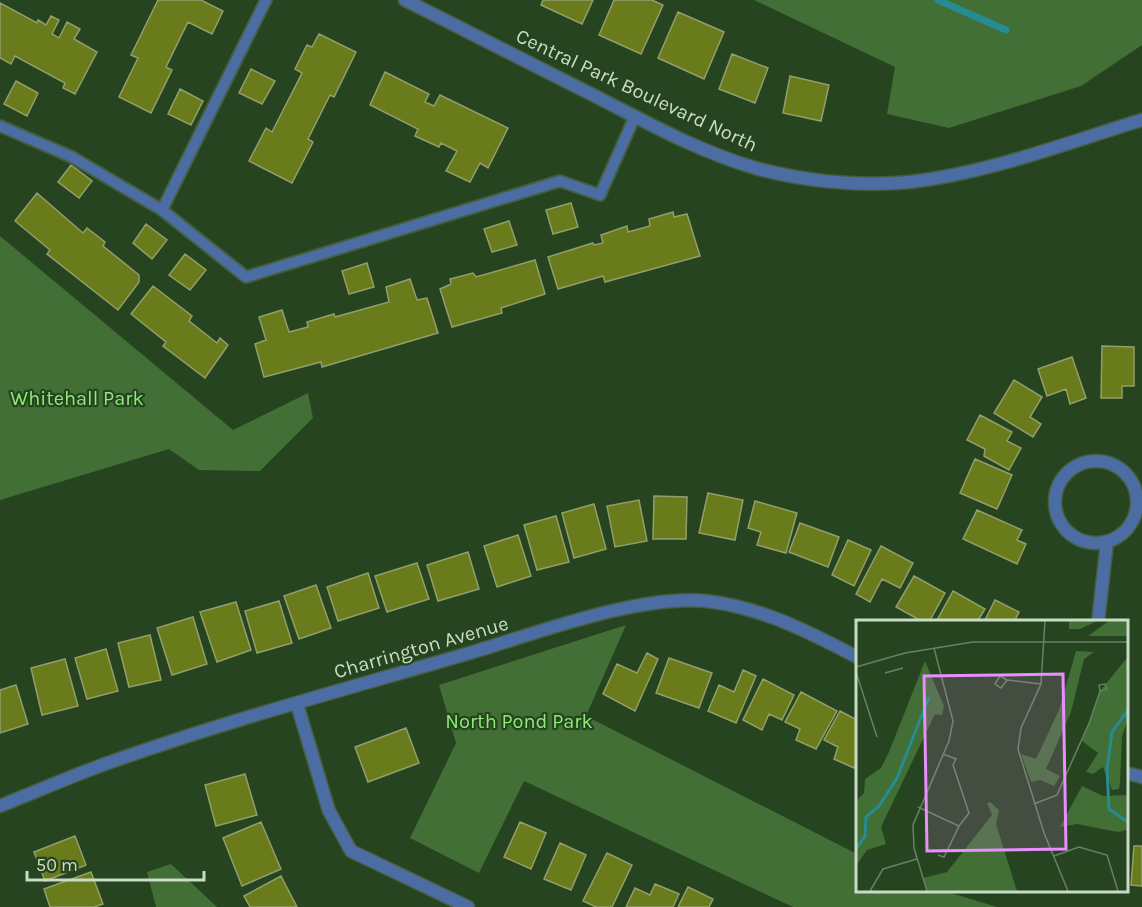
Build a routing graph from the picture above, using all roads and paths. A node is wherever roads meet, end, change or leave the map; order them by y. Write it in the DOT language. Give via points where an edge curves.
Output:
graph roads {
  1 [pos="266,0"];
  2 [pos="405,0"];
  3 [pos="635,116"];
  4 [pos="1142,120"];
  5 [pos="0,126"];
  6 [pos="162,210"];
  7 [pos="1107,543"];
  8 [pos="1098,620"];
  9 [pos="856,656"];
  10 [pos="297,704"];
  11 [pos="1127,773"];
  12 [pos="1142,777"];
  13 [pos="0,806"];
  14 [pos="468,907"];
  1 -- 6 [label="lane"];
  2 -- 3 [label="street, Central Park Boulevard North"];
  3 -- 4 [label="street, Central Park Boulevard North" via="753,167 805,178 865,183 951,175"];
  3 -- 6 [label="lane" via="600,195 560,181 246,277"];
  5 -- 6 [label="lane" via="72,157"];
  7 -- 7 [label="street" via="1073,537 1057,515 1054,502 1062,477 1084,462 1111,463 1131,480 1136,492 1133,520"];
  7 -- 8 [label="street"];
  9 -- 10 [label="street, Charrington Avenue" via="794,624 748,610 705,601 658,602 583,619"];
  10 -- 13 [label="street, Charrington Avenue" via="104,764"];
  10 -- 14 [label="street" via="329,811 351,851"];
  11 -- 12 [label="street"];
}
